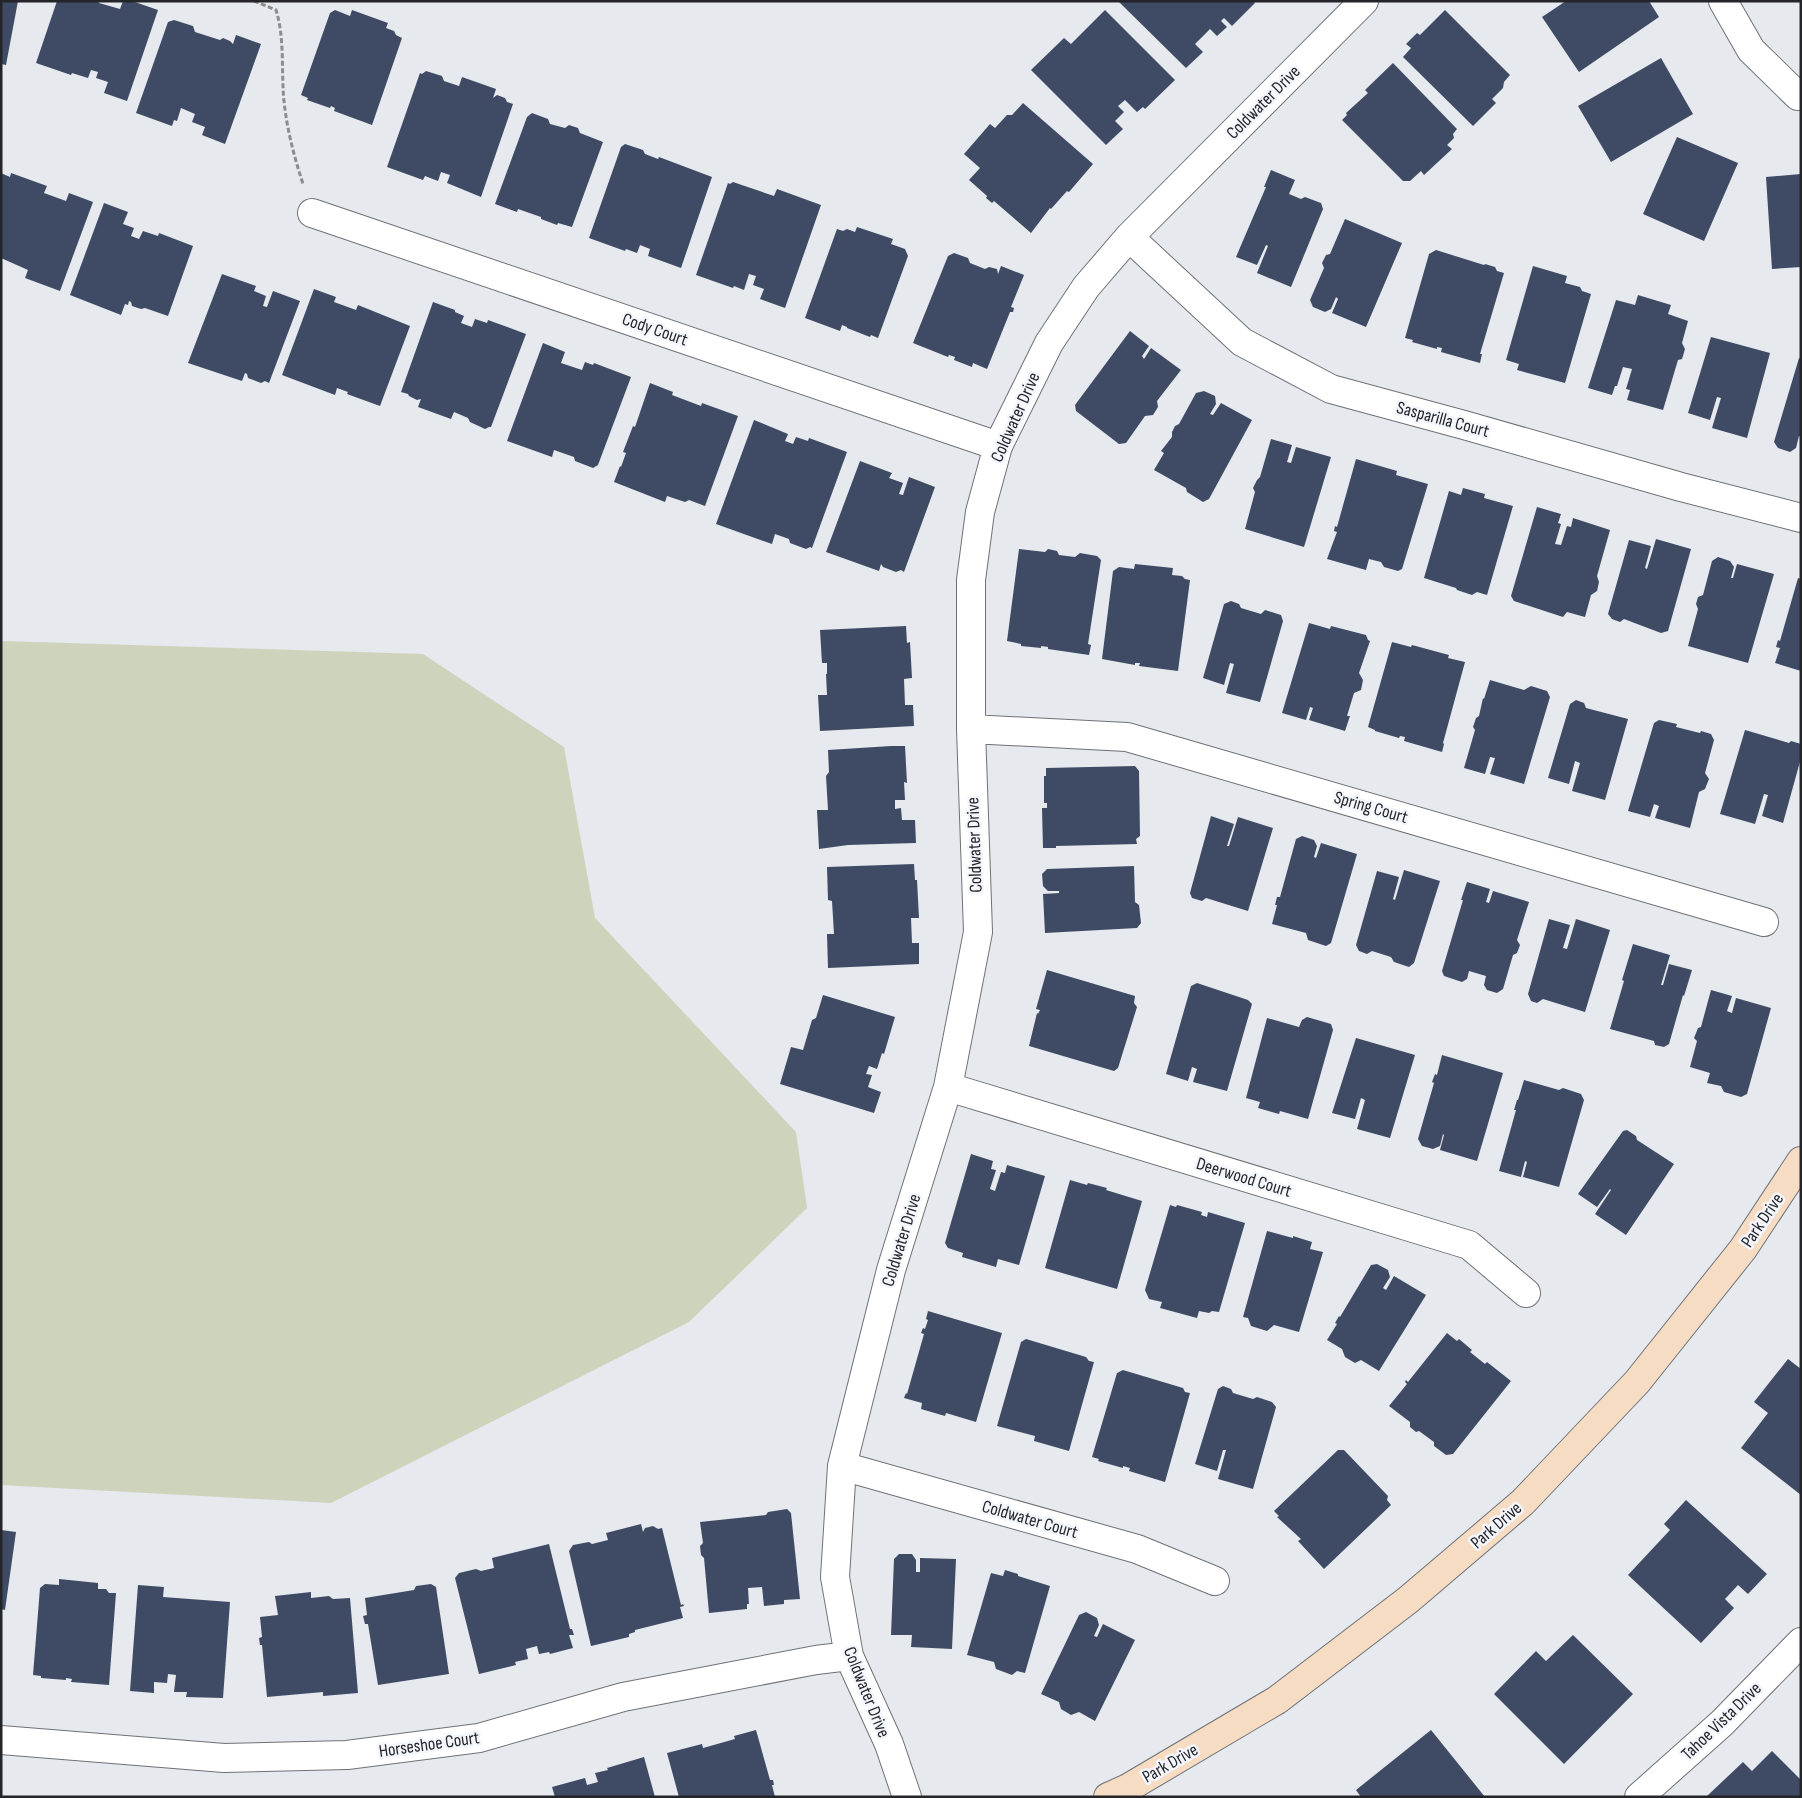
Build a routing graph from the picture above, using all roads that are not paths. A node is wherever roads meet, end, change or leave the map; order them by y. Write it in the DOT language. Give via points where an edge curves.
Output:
graph roads {
  1 [pos="1364,1"];
  2 [pos="1723,1"];
  3 [pos="1798,96"];
  4 [pos="312,213"];
  5 [pos="1128,237"];
  6 [pos="998,446"];
  7 [pos="1801,518"];
  8 [pos="971,729"];
  9 [pos="1764,922"];
  10 [pos="948,1087"];
  11 [pos="1801,1161"];
  12 [pos="1526,1293"];
  13 [pos="842,1466"];
  14 [pos="1215,1581"];
  15 [pos="1801,1642"];
  16 [pos="849,1656"];
  17 [pos="1,1740"];
  18 [pos="907,1797"];
  19 [pos="1108,1797"];
  20 [pos="1639,1797"];
  1 -- 5 [label="street, Coldwater Drive"];
  2 -- 3 [label="street" via="1751,50"];
  4 -- 6 [label="street, Cody Court"];
  5 -- 6 [label="street, Coldwater Drive" via="1086,287 1049,343"];
  5 -- 7 [label="street, Sasparilla Court" via="1242,342 1331,389 1681,488"];
  6 -- 8 [label="street, Coldwater Drive" via="980,512 971,580"];
  8 -- 9 [label="street, Spring Court" via="1127,737"];
  8 -- 10 [label="street, Coldwater Drive" via="978,932"];
  10 -- 12 [label="street, Deerwood Court" via="1469,1245"];
  10 -- 13 [label="street, Coldwater Drive" via="891,1270"];
  11 -- 19 [label="street, Park Drive" via="1743,1249 1637,1382 1523,1502 1408,1600 1277,1700"];
  13 -- 14 [label="street, Coldwater Court" via="1137,1549"];
  13 -- 16 [label="street, Coldwater Drive" via="835,1577"];
  15 -- 20 [label="street, Tahoe Vista Drive" via="1722,1723"];
  16 -- 17 [label="street, Horseshoe Court" via="623,1697 479,1738 347,1755 224,1758"];
  16 -- 18 [label="street, Coldwater Drive" via="889,1744"];
}
